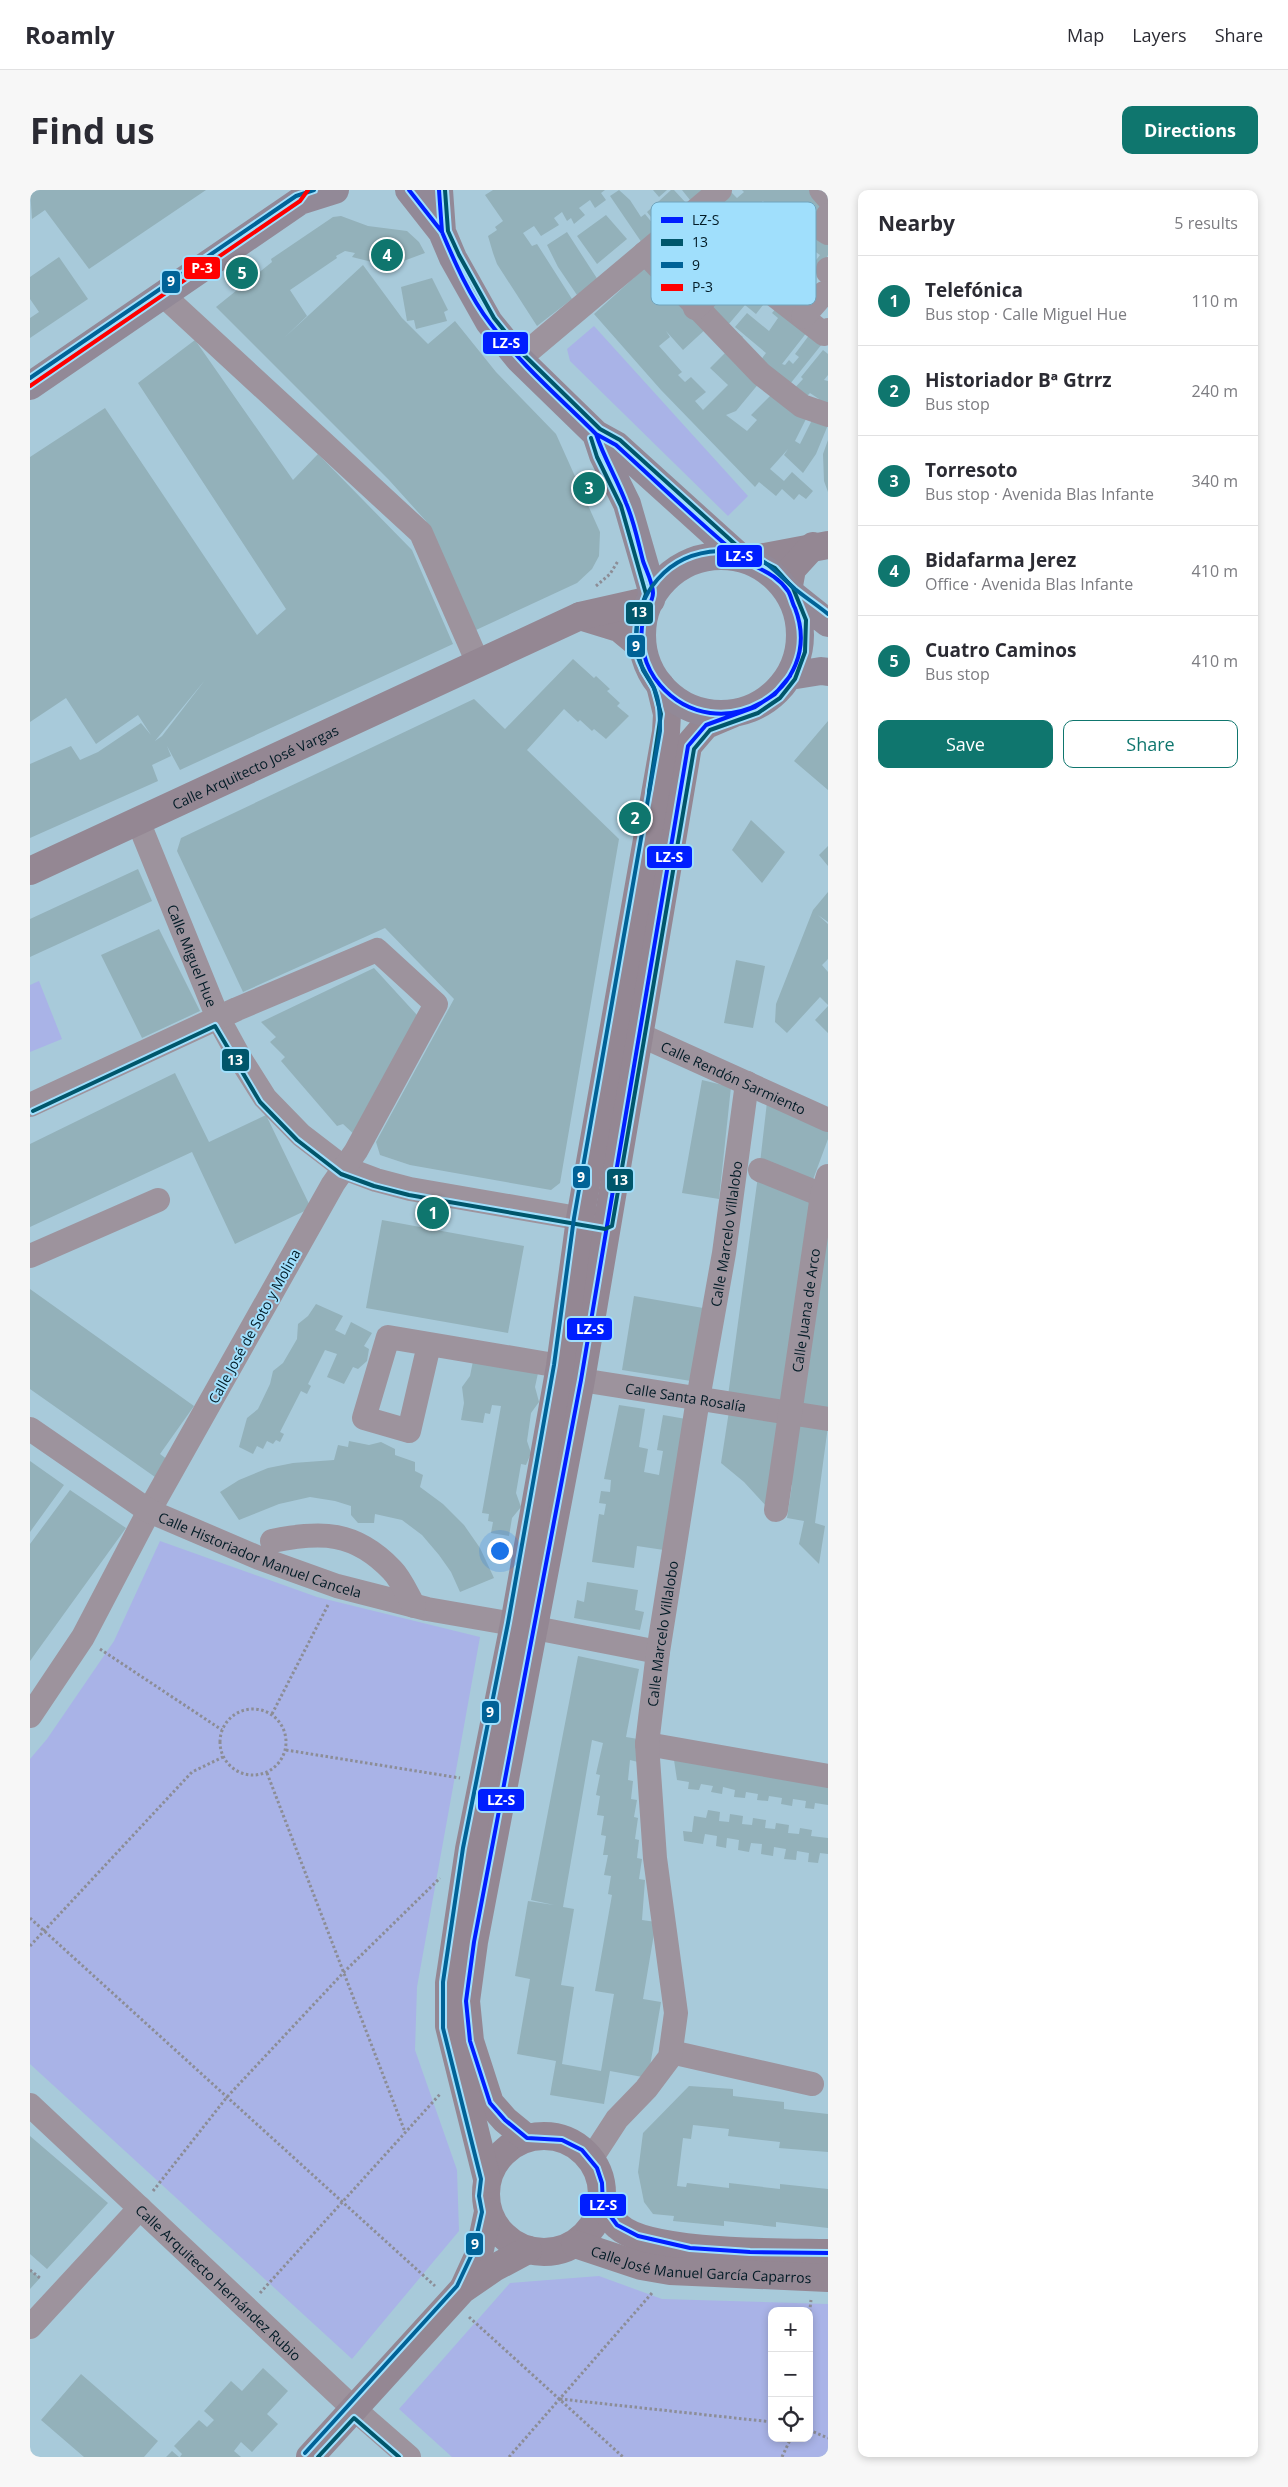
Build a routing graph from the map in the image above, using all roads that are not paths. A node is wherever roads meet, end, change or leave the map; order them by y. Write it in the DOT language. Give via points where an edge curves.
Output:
graph roads {
  1 [pos="334,190"];
  2 [pos="409,190"];
  3 [pos="439,190"];
  4 [pos="720,190"];
  5 [pos="820,190"];
  6 [pos="304,195"];
  7 [pos="828,198"];
  8 [pos="706,202"];
  9 [pos="828,215"];
  10 [pos="442,232"];
  11 [pos="828,234"];
  12 [pos="651,249"];
  13 [pos="645,254"];
  14 [pos="651,260"];
  15 [pos="826,278"];
  16 [pos="816,295"];
  17 [pos="164,296"];
  18 [pos="693,305"];
  19 [pos="699,305"];
  20 [pos="788,305"];
  21 [pos="810,305"];
  22 [pos="696,308"];
  23 [pos="803,317"];
  24 [pos="828,330"];
  25 [pos="518,359"];
  26 [pos="30,386"];
  27 [pos="828,415"];
  28 [pos="596,434"];
  29 [pos="821,546"];
  30 [pos="744,559"];
  31 [pos="788,591"];
  32 [pos="652,597"];
  33 [pos="580,616"];
  34 [pos="828,622"];
  35 [pos="642,647"];
  36 [pos="478,664"];
  37 [pos="828,672"];
  38 [pos="790,676"];
  39 [pos="660,685"];
  40 [pos="732,714"];
  41 [pos="138,821"];
  42 [pos="30,871"];
  43 [pos="218,1018"];
  44 [pos="638,1034"];
  45 [pos="748,1082"];
  46 [pos="30,1106"];
  47 [pos="828,1120"];
  48 [pos="344,1168"];
  49 [pos="760,1170"];
  50 [pos="825,1186"];
  51 [pos="158,1200"];
  52 [pos="593,1221"];
  53 [pos="30,1256"];
  54 [pos="429,1345"];
  55 [pos="570,1373"];
  56 [pos="698,1400"];
  57 [pos="790,1414"];
  58 [pos="828,1419"];
  59 [pos="30,1430"];
  60 [pos="776,1510"];
  61 [pos="149,1511"];
  62 [pos="272,1541"];
  63 [pos="414,1606"];
  64 [pos="524,1626"];
  65 [pos="658,1652"];
  66 [pos="30,1716"];
  67 [pos="647,1744"];
  68 [pos="828,1776"];
  69 [pos="671,2052"];
  70 [pos="812,2084"];
  71 [pos="30,2105"];
  72 [pos="527,2138"];
  73 [pos="591,2159"];
  74 [pos="487,2179"];
  75 [pos="602,2204"];
  76 [pos="140,2208"];
  77 [pos="488,2212"];
  78 [pos="575,2244"];
  79 [pos="528,2250"];
  80 [pos="828,2253"];
  81 [pos="828,2278"];
  82 [pos="457,2296"];
  83 [pos="30,2327"];
  84 [pos="354,2409"];
  85 [pos="310,2457"];
  86 [pos="409,2457"];
  1 -- 6 [label="main road"];
  2 -- 10 [label="main road"];
  3 -- 10 [label="main road"];
  4 -- 8 [label="street"];
  5 -- 7 [label="street"];
  6 -- 17 [label="main road"];
  9 -- 11 [label="street" via="820,228"];
  10 -- 25 [label="main road" via="452,258 488,322"];
  12 -- 13 [label="street"];
  13 -- 14 [label="street"];
  13 -- 25 [label="street"];
  15 -- 16 [label="street"];
  17 -- 26 [label="main road"];
  17 -- 36 [label="street" via="420,533"];
  18 -- 22 [label="street"];
  19 -- 22 [label="street"];
  20 -- 23 [label="street"];
  21 -- 23 [label="street"];
  22 -- 27 [label="street" via="761,374 802,406"];
  23 -- 24 [label="street" via="824,334"];
  25 -- 28 [label="main road"];
  28 -- 30 [label="main road" via="616,445"];
  28 -- 32 [label="main road" via="627,504"];
  29 -- 30 [label="street"];
  29 -- 31 [label="street" via="792,569"];
  30 -- 31 [label="main road" via="770,572"];
  30 -- 32 [label="main road" via="714,556 681,566 666,577"];
  31 -- 34 [label="main road"];
  31 -- 38 [label="main road" via="800,622 799,650"];
  32 -- 33 [label="street, Calle Arquitecto José Vargas"];
  32 -- 35 [label="main road" via="643,620"];
  33 -- 35 [label="street" via="619,628"];
  33 -- 36 [label="street, Calle Arquitecto José Vargas"];
  35 -- 39 [label="main road" via="649,668"];
  36 -- 41 [label="street, Calle Arquitecto José Vargas"];
  37 -- 38 [label="main road"];
  38 -- 40 [label="main road" via="775,694 755,707"];
  39 -- 40 [label="main road" via="680,703 705,713"];
  39 -- 52 [label="street" via="667,714 666,732"];
  40 -- 44 [label="street" via="706,725 688,746"];
  41 -- 42 [label="street, Calle Arquitecto José Vargas"];
  41 -- 43 [label="street, Calle Miguel Hue"];
  43 -- 46 [label="street"];
  43 -- 48 [label="street, Calle Miguel Hue" via="265,1098 301,1135"];
  43 -- 48 [label="street, Calle José de Soto y Molina" via="377,950 436,1004"];
  44 -- 45 [label="street, Calle Rendón Sarmiento"];
  44 -- 52 [label="street"];
  45 -- 47 [label="street, Calle Rendón Sarmiento"];
  45 -- 56 [label="street, Calle Marcelo Villalobo" via="724,1253"];
  48 -- 52 [label="street, Calle Miguel Hue" via="410,1188"];
  48 -- 61 [label="street, Calle José de Soto y Molina"];
  49 -- 50 [label="street"];
  50 -- 57 [label="street, Calle Juana de Arco"];
  51 -- 53 [label="street"];
  52 -- 55 [label="street"];
  54 -- 55 [label="street, Calle Santa Rosalía"];
  55 -- 56 [label="street, Calle Santa Rosalía"];
  55 -- 64 [label="street"];
  56 -- 57 [label="street, Calle Santa Rosalía"];
  56 -- 65 [label="street, Calle Marcelo Villalobo"];
  57 -- 58 [label="street, Calle Santa Rosalía"];
  57 -- 60 [label="street, Calle Juana de Arco"];
  59 -- 61 [label="street, Calle Historiador Manuel Cancela"];
  61 -- 63 [label="street, Calle Historiador Manuel Cancela" via="258,1558 337,1586"];
  61 -- 66 [label="street, Calle José de Soto y Molina" via="83,1637"];
  62 -- 63 [label="street" via="300,1535 331,1535 353,1542 393,1571"];
  63 -- 64 [label="street, Calle Historiador Manuel Cancela"];
  64 -- 65 [label="street, Calle Historiador Manuel Cancela"];
  64 -- 72 [label="street" via="466,2001 470,2041 490,2103 504,2120"];
  64 -- 74 [label="street" via="482,1782 449,1983 449,2026"];
  65 -- 67 [label="street, Calle Marcelo Villalobo"];
  67 -- 68 [label="street"];
  67 -- 69 [label="street, Calle Marcelo Villalobo" via="655,1858 676,2013"];
  69 -- 70 [label="street"];
  69 -- 73 [label="street, Calle Marcelo Villalobo" via="646,2089 617,2119"];
  71 -- 76 [label="street, Calle Arquitecto Hernández Rubio"];
  72 -- 73 [label="street" via="544,2135 562,2138 578,2146"];
  72 -- 74 [label="street" via="509,2147 496,2161"];
  73 -- 75 [label="street" via="601,2180"];
  74 -- 77 [label="street" via="485,2196"];
  75 -- 78 [label="street" via="596,2220"];
  75 -- 80 [label="street, Calle José Manuel García Caparros" via="618,2227 647,2240 701,2249"];
  76 -- 83 [label="street"];
  76 -- 84 [label="street, Calle Arquitecto Hernández Rubio"];
  77 -- 79 [label="street" via="497,2229 511,2242"];
  77 -- 82 [label="street" via="479,2254"];
  78 -- 79 [label="street" via="552,2252"];
  78 -- 81 [label="street, Calle José Manuel García Caparros" via="641,2266 670,2271"];
  79 -- 82 [label="street" via="494,2268"];
  82 -- 84 [label="street"];
  84 -- 85 [label="street"];
  84 -- 86 [label="street, Calle Arquitecto Hernández Rubio"];
}
